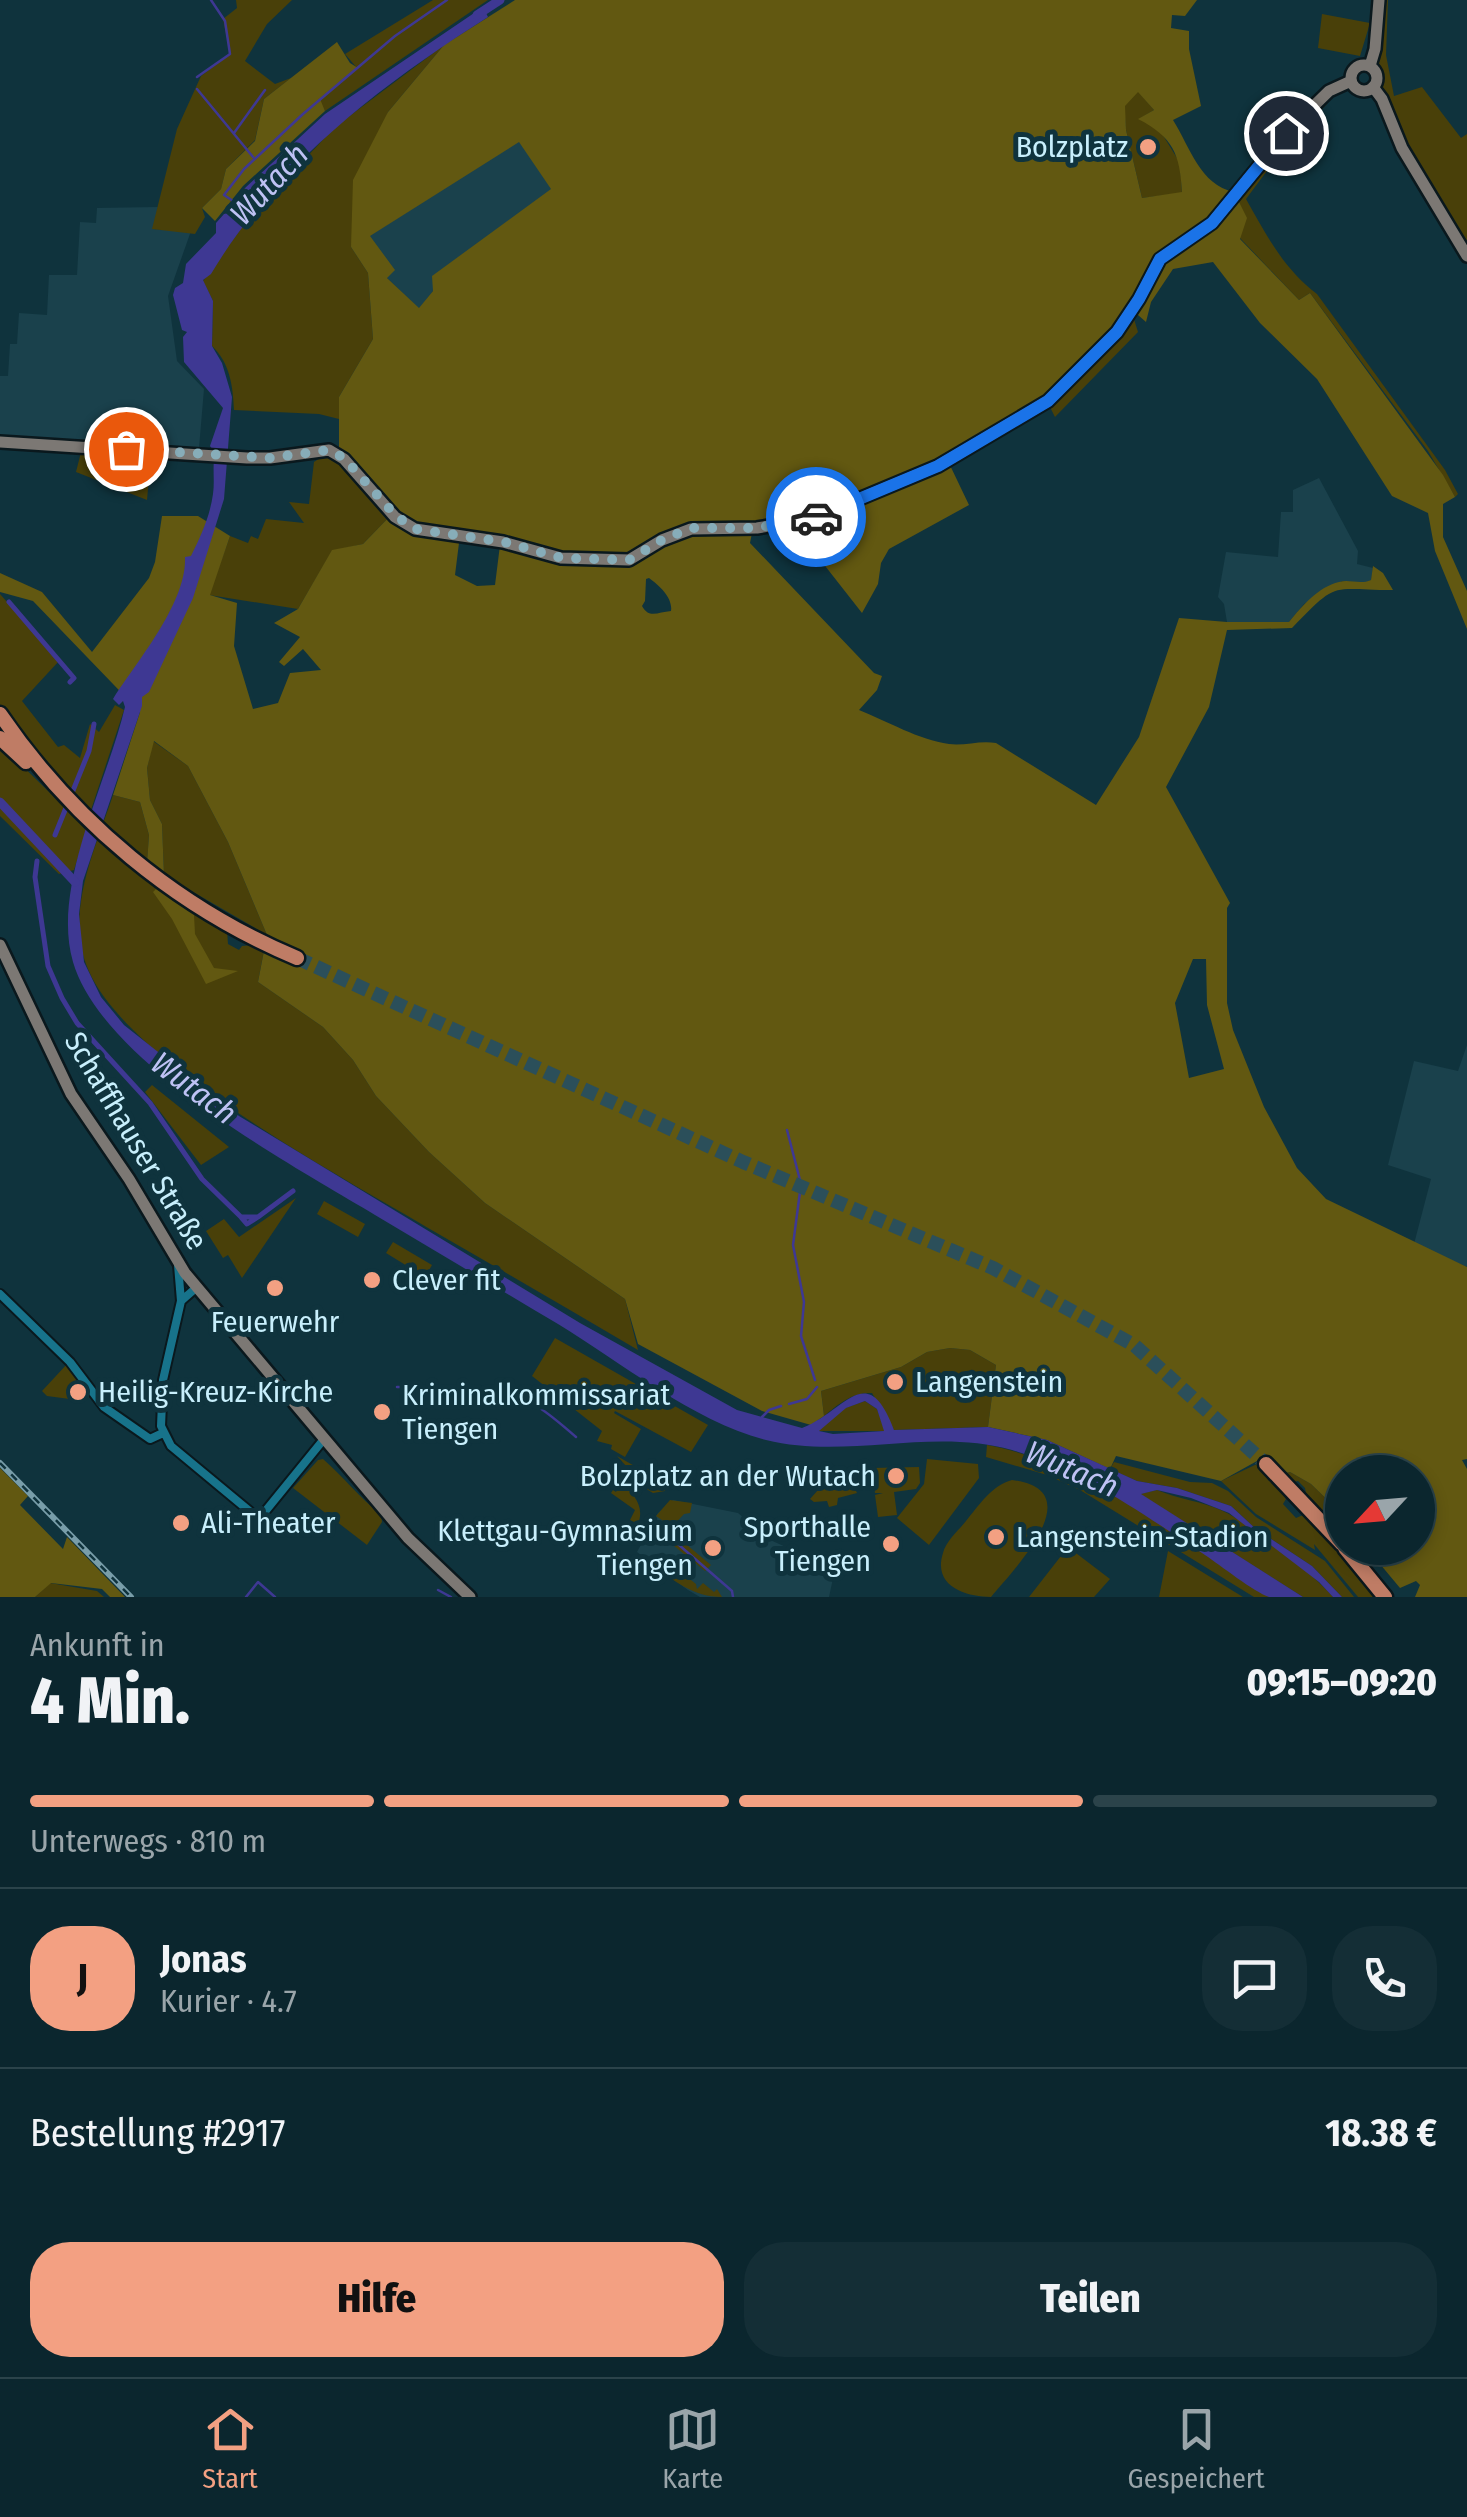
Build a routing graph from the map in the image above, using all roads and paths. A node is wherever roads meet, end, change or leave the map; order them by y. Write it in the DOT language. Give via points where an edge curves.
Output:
graph roads {
  1 [pos="1379,0"];
  2 [pos="1370,66"];
  3 [pos="1351,82"];
  4 [pos="1373,87"];
  5 [pos="1467,256"];
  6 [pos="0,442"];
  7 [pos="0,714"];
  8 [pos="0,738"];
  9 [pos="50,781"];
  10 [pos="0,945"];
  11 [pos="297,958"];
  12 [pos="177,1260"];
  13 [pos="197,1287"];
  14 [pos="0,1294"];
  15 [pos="181,1300"];
  16 [pos="164,1433"];
  17 [pos="324,1440"];
  18 [pos="1266,1464"];
  19 [pos="1325,1526"];
  20 [pos="1359,1565"];
  21 [pos="470,1597"];
  22 [pos="1385,1597"];
  1 -- 2 [label="main road"];
  2 -- 3 [label="main road" via="1354,69"];
  2 -- 4 [label="main road"];
  3 -- 4 [label="main road" via="1363,91"];
  3 -- 6 [label="main road" via="1329,91 1286,133 1212,223 1164,254 1117,332 1048,401 938,466 810,519 691,528 629,560 562,558 415,529 329,450 247,458"];
  4 -- 5 [label="main road"];
  7 -- 9 [label="highway"];
  8 -- 9 [label="highway"];
  9 -- 11 [label="highway" via="110,839 185,896"];
  10 -- 12 [label="main road, Schaffhauser Straße" via="71,1094"];
  12 -- 13 [label="main road, Schaffhauser Straße"];
  12 -- 15 [label="street"];
  13 -- 15 [label="street"];
  13 -- 17 [label="main road, Schaffhauser Straße"];
  14 -- 16 [label="street" via="70,1362 104,1407 150,1440"];
  15 -- 16 [label="street" via="163,1380"];
  16 -- 17 [label="street" via="171,1446 260,1519"];
  17 -- 21 [label="main road, Schaffhauser Straße" via="431,1563"];
  18 -- 19 [label="highway"];
  20 -- 22 [label="highway"];
}
